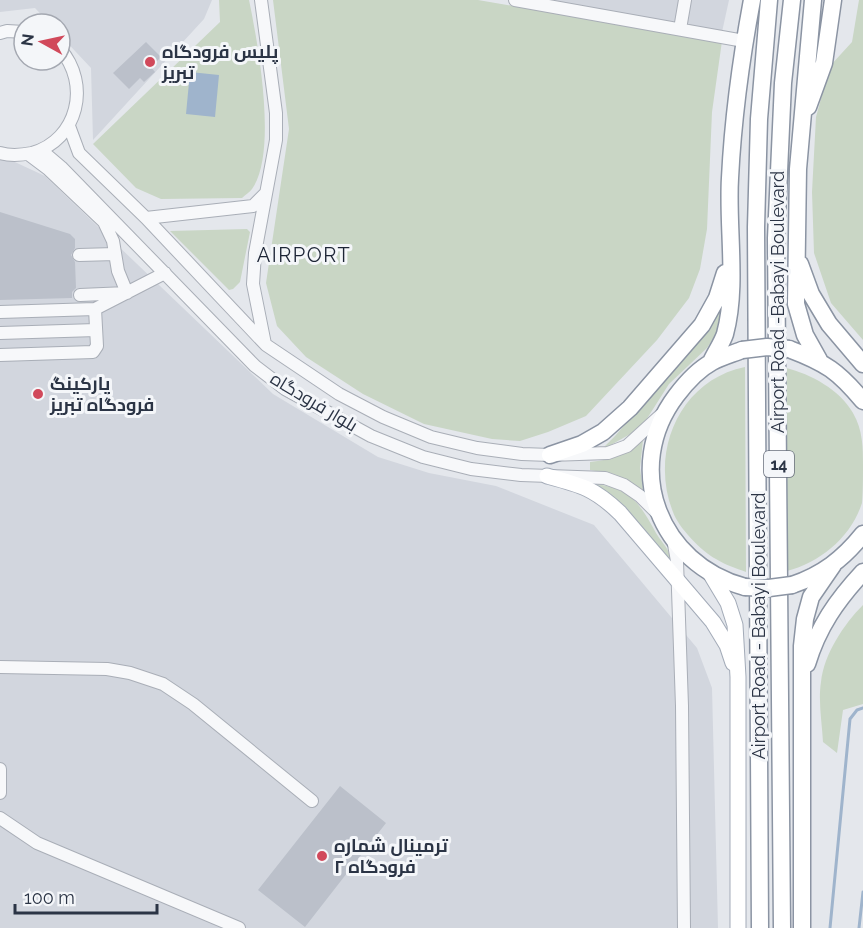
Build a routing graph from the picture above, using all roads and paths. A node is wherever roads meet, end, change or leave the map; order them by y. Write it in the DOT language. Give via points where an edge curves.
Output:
graph roads {
  1 [pos="261,0"];
  2 [pos="515,0"];
  3 [pos="685,0"];
  4 [pos="752,0"];
  5 [pos="769,0"];
  6 [pos="792,0"];
  7 [pos="813,0"];
  8 [pos="832,0"];
  9 [pos="680,29"];
  10 [pos="744,41"];
  11 [pos="72,67"];
  12 [pos="69,126"];
  13 [pos="801,128"];
  14 [pos="35,152"];
  15 [pos="0,153"];
  16 [pos="266,192"];
  17 [pos="146,218"];
  18 [pos="115,254"];
  19 [pos="796,254"];
  20 [pos="79,255"];
  21 [pos="730,258"];
  22 [pos="165,273"];
  23 [pos="127,293"];
  24 [pos="80,295"];
  25 [pos="94,309"];
  26 [pos="0,312"];
  27 [pos="96,330"];
  28 [pos="0,333"];
  29 [pos="266,345"];
  30 [pos="0,355"];
  31 [pos="819,360"];
  32 [pos="711,362"];
  33 [pos="863,364"];
  34 [pos="863,401"];
  35 [pos="664,412"];
  36 [pos="550,455"];
  37 [pos="547,476"];
  38 [pos="660,516"];
  39 [pos="863,534"];
  40 [pos="673,538"];
  41 [pos="833,565"];
  42 [pos="863,572"];
  43 [pos="710,573"];
  44 [pos="678,582"];
  45 [pos="0,667"];
  46 [pos="738,676"];
  47 [pos="802,682"];
  48 [pos="0,769"];
  49 [pos="0,793"];
  50 [pos="312,801"];
  51 [pos="0,819"];
  52 [pos="239,928"];
  53 [pos="684,928"];
  54 [pos="738,928"];
  55 [pos="760,928"];
  56 [pos="782,928"];
  57 [pos="802,928"];
  1 -- 16 [label="street" via="276,113 276,140"];
  2 -- 9 [label="street"];
  3 -- 9 [label="street"];
  4 -- 10 [label="highway"];
  5 -- 55 [label="highway, Airport Road - Babayi Boulevard / 14" via="759,119 756,227"];
  6 -- 56 [label="highway, Airport Road -Babayi Boulevard / 14" via="782,93 776,238"];
  7 -- 13 [label="highway"];
  8 -- 13 [label="highway" via="824,63"];
  9 -- 10 [label="street"];
  10 -- 21 [label="highway" via="733,119"];
  11 -- 12 [label="street" via="78,87 77,107"];
  12 -- 14 [label="street" via="57,140"];
  12 -- 17 [label="street, بلوار فرودگاه" via="79,153"];
  13 -- 19 [label="highway"];
  14 -- 15 [label="street"];
  14 -- 18 [label="street" via="104,222"];
  14 -- 22 [label="street, بلوار فرودگاه" via="61,167"];
  16 -- 17 [label="street" via="254,206"];
  16 -- 29 [label="street" via="253,284"];
  17 -- 29 [label="street, بلوار فرودگاه"];
  18 -- 20 [label="street"];
  18 -- 23 [label="street"];
  19 -- 31 [label="highway" via="796,304 805,335"];
  19 -- 33 [label="highway" via="811,294 829,324"];
  21 -- 32 [label="highway" via="730,308 724,336"];
  21 -- 36 [label="highway" via="717,298 702,325 630,408 603,432"];
  22 -- 23 [label="street"];
  22 -- 37 [label="street, بلوار فرودگاه" via="255,366 285,389 363,431 433,460 471,469"];
  23 -- 24 [label="street"];
  23 -- 25 [label="street"];
  25 -- 26 [label="street"];
  25 -- 27 [label="street"];
  27 -- 28 [label="street"];
  27 -- 30 [label="street" via="97,346 93,352"];
  29 -- 36 [label="street, بلوار فرودگاه" via="339,394 431,437 477,448"];
  31 -- 32 [label="highway, bridge" via="789,349 767,347 742,350"];
  31 -- 34 [label="highway" via="844,379"];
  32 -- 35 [label="highway" via="683,387"];
  35 -- 36 [label="street, بلوار فرودگاه" via="627,446 608,453"];
  35 -- 38 [label="highway" via="650,462 652,490"];
  37 -- 38 [label="street, بلوار فرودگاه" via="605,478 640,496"];
  37 -- 44 [label="main road" via="583,485 603,497"];
  38 -- 40 [label="highway"];
  39 -- 41 [label="highway"];
  40 -- 43 [label="highway"];
  40 -- 44 [label="street"];
  41 -- 43 [label="highway, bridge" via="812,579 769,588 745,587"];
  41 -- 47 [label="highway" via="811,597 804,619"];
  42 -- 47 [label="highway" via="824,620"];
  43 -- 46 [label="main road" via="728,603 735,625"];
  44 -- 46 [label="main road" via="713,622 727,645"];
  44 -- 53 [label="street"];
  45 -- 50 [label="street" via="107,669 163,684 194,704"];
  46 -- 54 [label="main road"];
  47 -- 57 [label="highway"];
  48 -- 49 [label="street"];
  51 -- 52 [label="street" via="37,843"];
}
